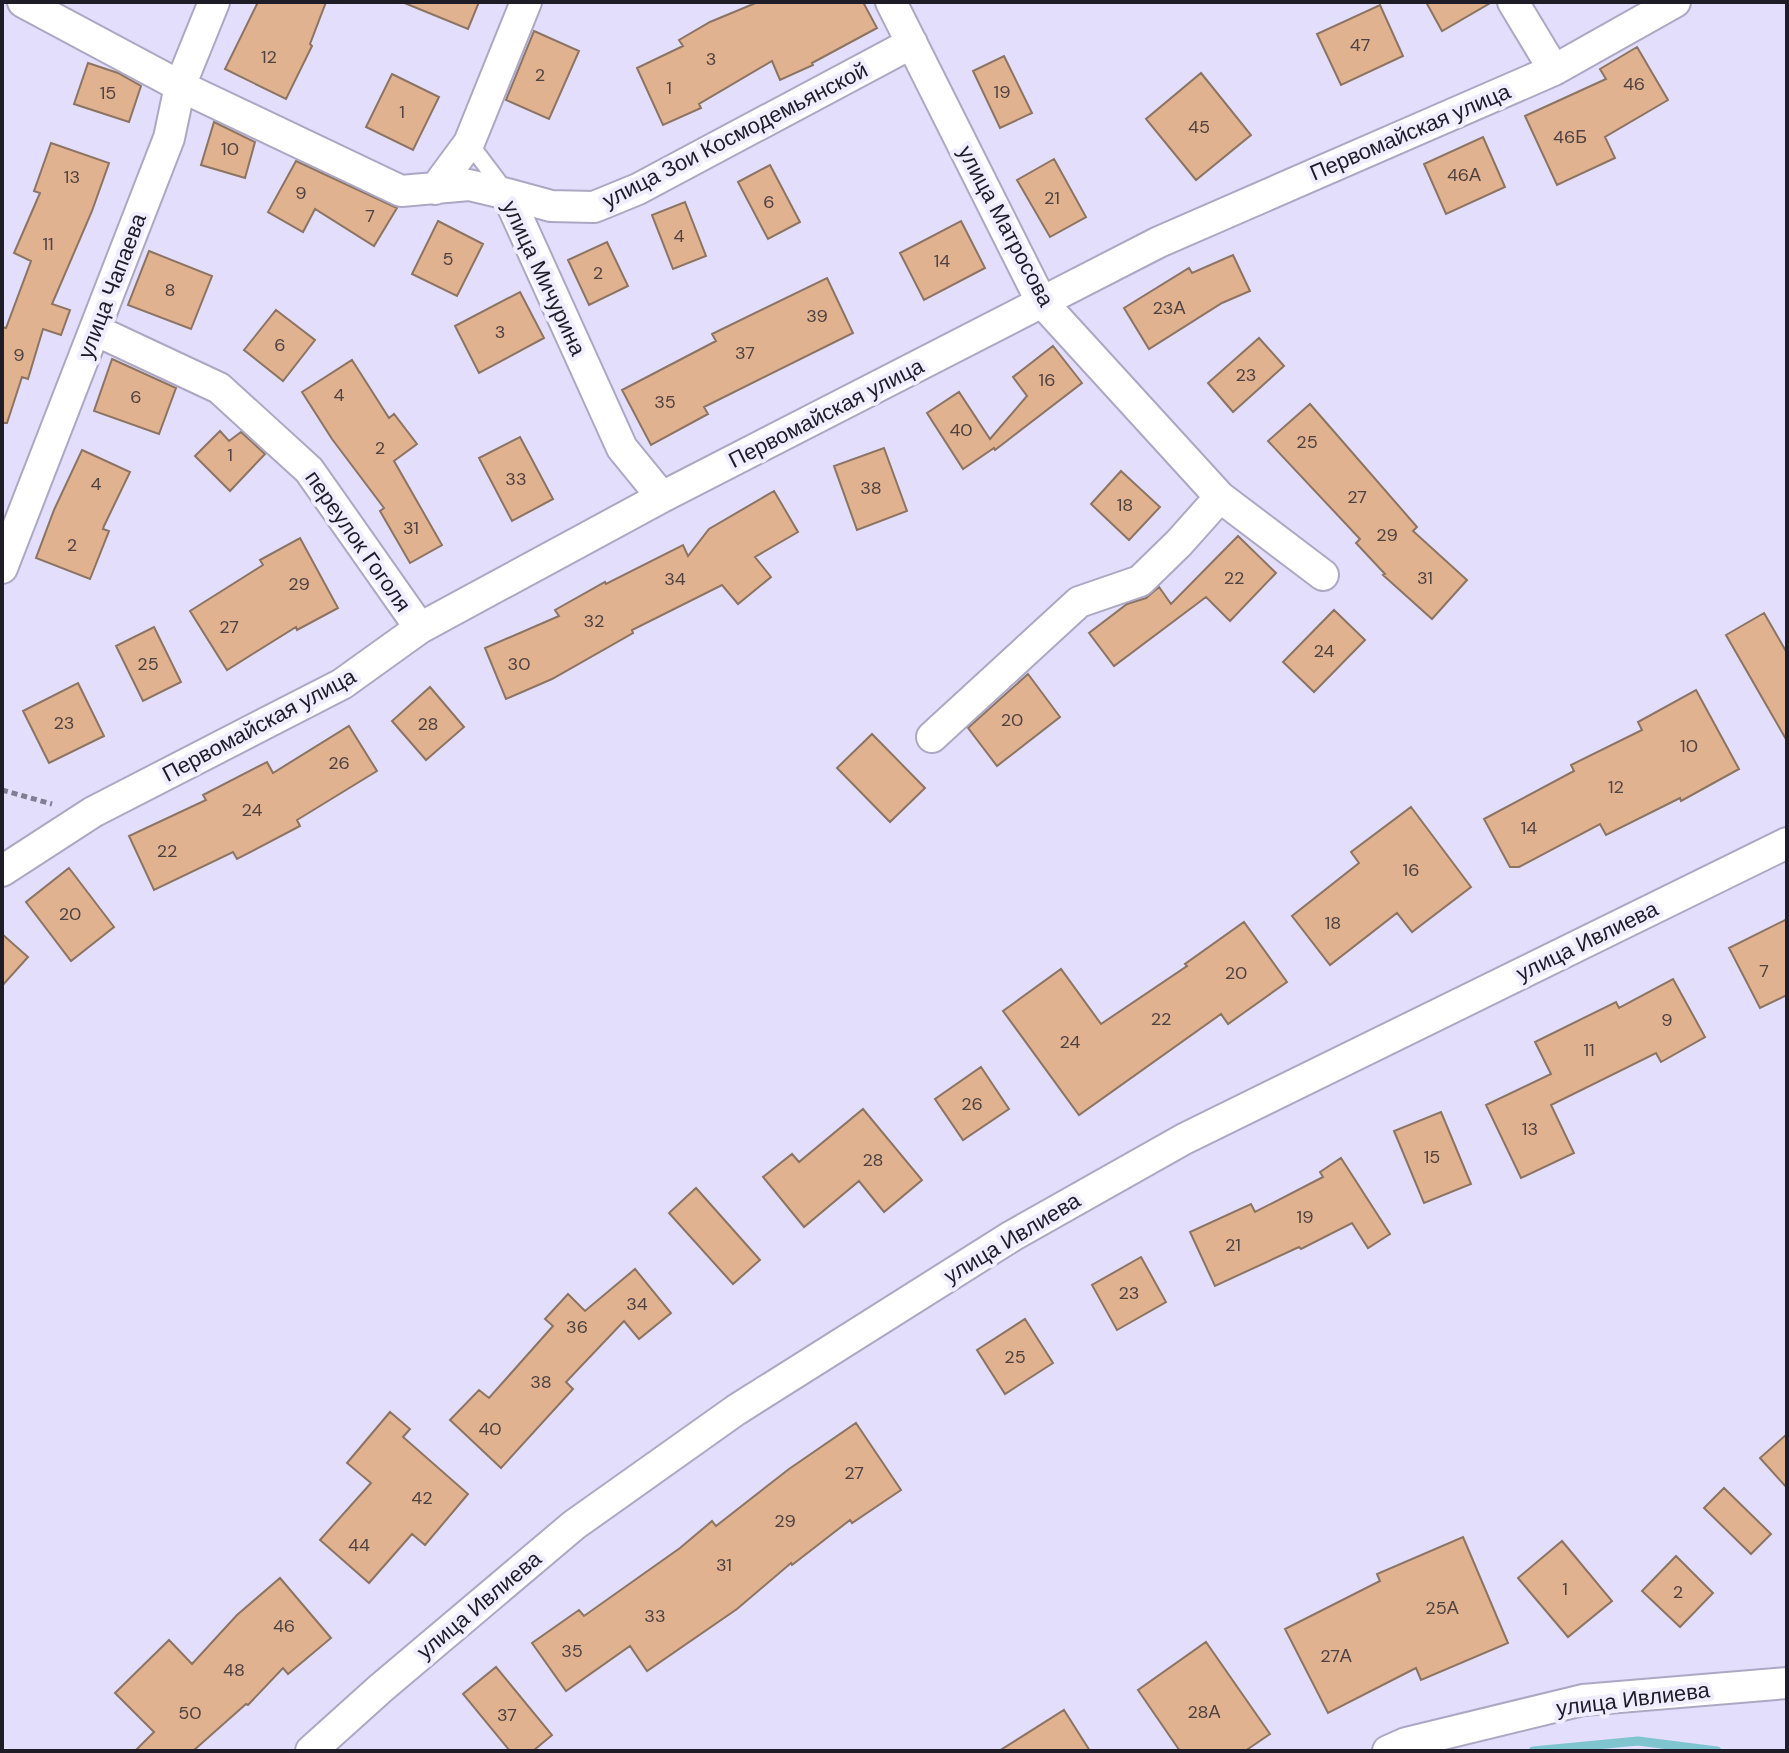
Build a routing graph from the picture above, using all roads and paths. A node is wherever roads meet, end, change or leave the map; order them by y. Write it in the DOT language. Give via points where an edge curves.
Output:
graph roads {
  1 [pos="23,2"];
  2 [pos="214,2"];
  3 [pos="526,2"];
  4 [pos="891,2"];
  5 [pos="1513,2"];
  6 [pos="1675,2"];
  7 [pos="912,43"];
  8 [pos="1554,70"];
  9 [pos="180,86"];
  10 [pos="469,143"];
  11 [pos="435,189"];
  12 [pos="507,194"];
  13 [pos="1041,301"];
  14 [pos="95,330"];
  15 [pos="662,497"];
  16 [pos="1220,497"];
  17 [pos="2,568"];
  18 [pos="1323,575"];
  19 [pos="420,628"];
  20 [pos="932,737"];
  21 [pos="2,790"];
  22 [pos="93,812"];
  23 [pos="1787,843"];
  24 [pos="2,871"];
  25 [pos="1787,1683"];
  26 [pos="311,1751"];
  27 [pos="1388,1751"];
  1 -- 9 [label="street, улица Мичурина"];
  2 -- 9 [label="street, улица Чапаева"];
  3 -- 10 [label="street"];
  4 -- 7 [label="street, улица Матросова"];
  5 -- 8 [label="street"];
  6 -- 8 [label="street, Первомайская улица"];
  7 -- 12 [label="street, улица Зои Космодемьянской" via="638,189 594,207 551,206"];
  7 -- 13 [label="street, улица Матросова"];
  8 -- 13 [label="street, Первомайская улица" via="1159,242"];
  9 -- 11 [label="street, улица Мичурина" via="401,191"];
  9 -- 14 [label="street, улица Чапаева" via="169,138"];
  10 -- 11 [label="street"];
  10 -- 12 [label="lane"];
  11 -- 12 [label="street, улица Мичурина" via="469,185"];
  12 -- 15 [label="street, улица Мичурина" via="622,448"];
  13 -- 15 [label="street, Первомайская улица"];
  13 -- 16 [label="street, улица Матросова"];
  14 -- 17 [label="street, улица Чапаева"];
  14 -- 19 [label="street, переулок Гоголя" via="219,388 298,459"];
  15 -- 19 [label="street, Первомайская улица"];
  16 -- 18 [label="street, улица Матросова"];
  16 -- 20 [label="street" via="1140,581 1079,602"];
  19 -- 22 [label="street, Первомайская улица" via="342,684"];
  21 -- 22 [label="path"];
  22 -- 24 [label="street, Первомайская улица"];
  23 -- 26 [label="street, улица Ивлиева" via="1184,1139 1012,1236 736,1410 574,1525"];
  25 -- 27 [label="street, улица Ивлиева" via="1583,1700"];
}
